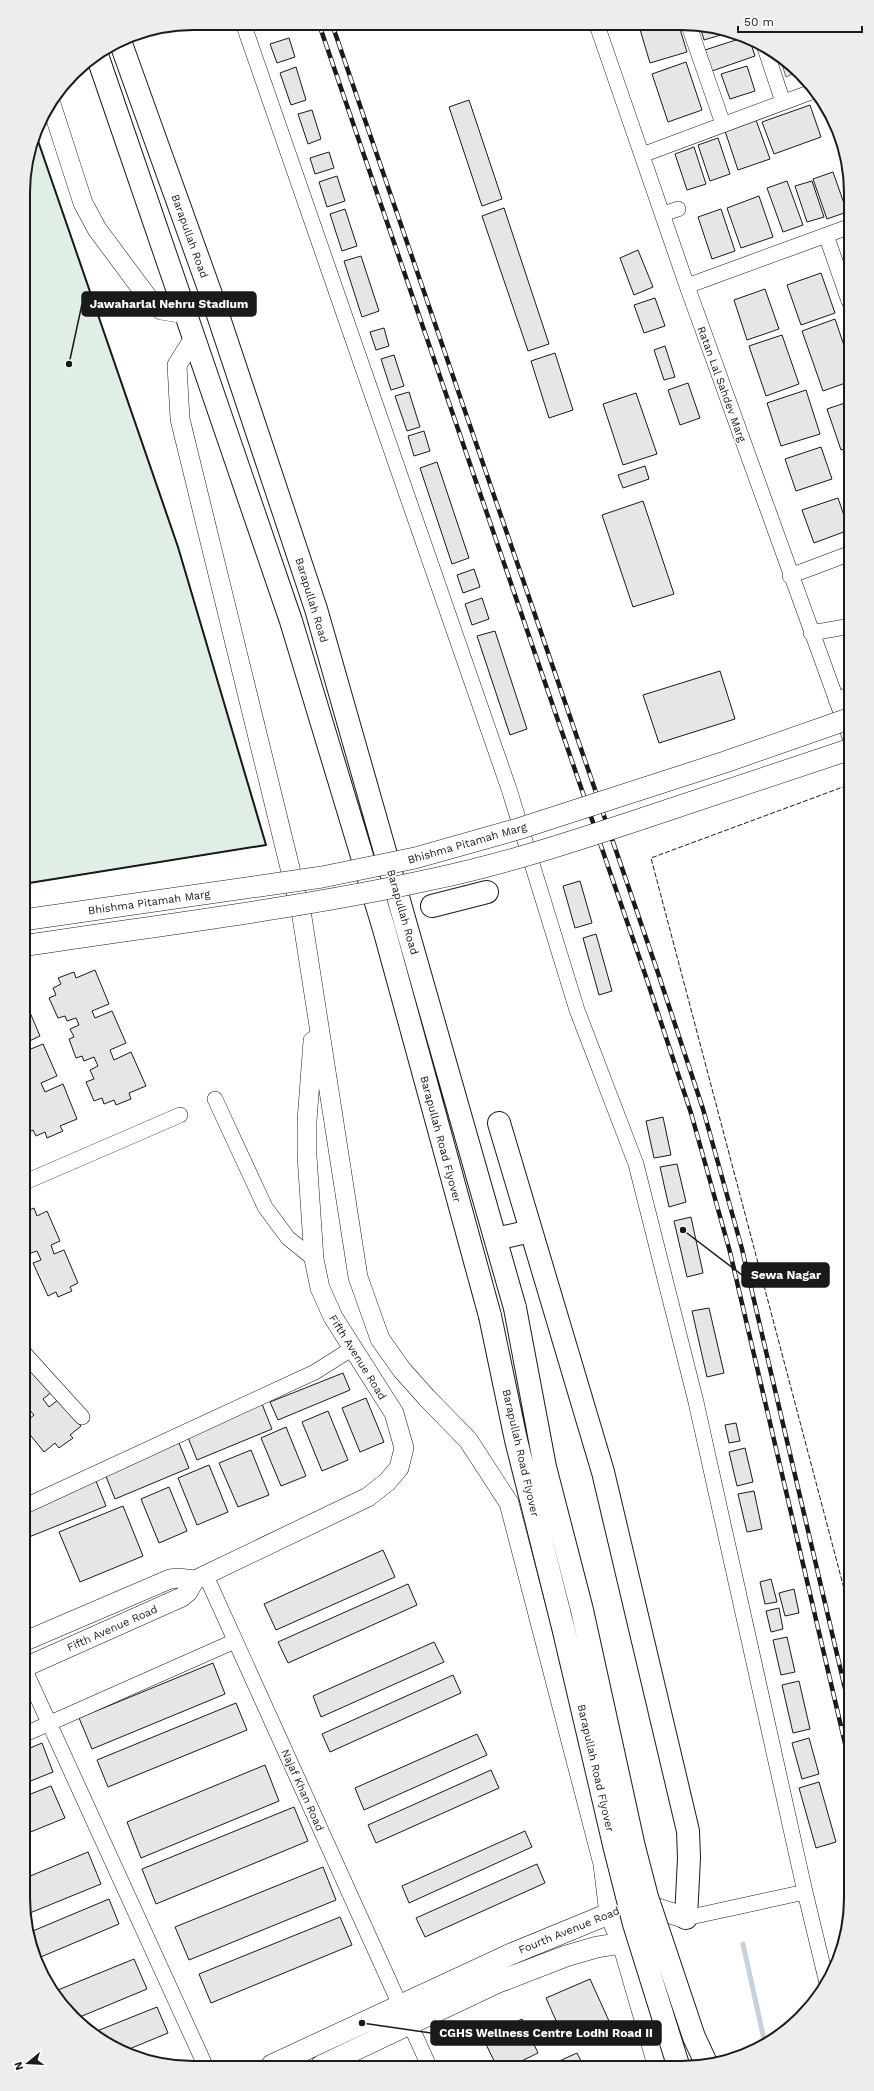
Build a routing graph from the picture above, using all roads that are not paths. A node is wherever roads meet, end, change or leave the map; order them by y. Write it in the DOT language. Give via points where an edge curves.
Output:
graph roads {
  1 [pos="244,30"];
  2 [pos="598,30"];
  3 [pos="690,30"];
  4 [pos="122,46"];
  5 [pos="767,54"];
  6 [pos="99,60"];
  7 [pos="809,92"];
  8 [pos="783,102"];
  9 [pos="53,110"];
  10 [pos="723,124"];
  11 [pos="642,155"];
  12 [pos="678,209"];
  13 [pos="663,214"];
  14 [pos="844,229"];
  15 [pos="826,235"];
  16 [pos="687,286"];
  17 [pos="844,286"];
  18 [pos="186,314"];
  19 [pos="194,338"];
  20 [pos="844,556"];
  21 [pos="790,576"];
  22 [pos="844,627"];
  23 [pos="811,633"];
  24 [pos="844,697"];
  25 [pos="836,700"];
  26 [pos="844,720"];
  27 [pos="844,721"];
  28 [pos="844,751"];
  29 [pos="487,892"];
  30 [pos="432,906"];
  31 [pos="30,919"];
  32 [pos="30,945"];
  33 [pos="316,1010"];
  34 [pos="215,1098"];
  35 [pos="180,1115"];
  36 [pos="499,1123"];
  37 [pos="510,1160"];
  38 [pos="476,1169"];
  39 [pos="30,1180"];
  40 [pos="531,1231"];
  41 [pos="496,1239"];
  42 [pos="314,1259"];
  43 [pos="353,1348"];
  44 [pos="30,1360"];
  45 [pos="82,1417"];
  46 [pos="30,1504"];
  47 [pos="201,1578"];
  48 [pos="30,1639"];
  49 [pos="235,1641"];
  50 [pos="30,1665"];
  51 [pos="30,1681"];
  52 [pos="49,1724"];
  53 [pos="30,1732"];
  54 [pos="602,1864"];
  55 [pos="805,1892"];
  56 [pos="634,1906"];
  57 [pos="610,1914"];
  58 [pos="686,1918"];
  59 [pos="648,1938"];
  60 [pos="622,1944"];
  61 [pos="825,1974"];
  62 [pos="400,2005"];
  63 [pos="410,2024"];
  64 [pos="704,2060"];
  65 [pos="204,2061"];
  66 [pos="282,2061"];
  67 [pos="332,2061"];
  68 [pos="427,2061"];
  69 [pos="656,2061"];
  70 [pos="679,2061"];
  71 [pos="679,2061"];
  1 -- 55 [label="street" via="506,782 577,1010 642,1186 696,1402"];
  2 -- 11 [label="street, Ratan Lal Sahdev Marg"];
  3 -- 10 [label="street"];
  4 -- 38 [label="highway, Barapullah Road" via="214,305 316,609"];
  5 -- 8 [label="street"];
  6 -- 18 [label="highway"];
  7 -- 8 [label="street"];
  8 -- 10 [label="street"];
  9 -- 18 [label="street" via="83,203 98,229 149,299 161,310"];
  10 -- 11 [label="street"];
  11 -- 13 [label="street, Ratan Lal Sahdev Marg"];
  12 -- 13 [label="street"];
  13 -- 16 [label="street, Ratan Lal Sahdev Marg"];
  14 -- 15 [label="street"];
  15 -- 16 [label="street"];
  15 -- 17 [label="street"];
  16 -- 21 [label="street, Ratan Lal Sahdev Marg"];
  18 -- 19 [label="highway"];
  19 -- 33 [label="street" via="177,365 180,419 302,917"];
  19 -- 70 [label="highway, Barapullah Road Flyover, bridge" via="291,621 384,928 490,1316 516,1440 634,1924"];
  20 -- 21 [label="street"];
  21 -- 23 [label="street, Ratan Lal Sahdev Marg"];
  22 -- 23 [label="street"];
  23 -- 25 [label="street, Ratan Lal Sahdev Marg"];
  24 -- 25 [label="street"];
  25 -- 27 [label="street, Ratan Lal Sahdev Marg"];
  26 -- 31 [label="main road, Bhishma Pitamah Marg, bridge" via="726,762 526,826 415,858 322,877"];
  28 -- 32 [label="main road, bridge" via="518,859 333,899"];
  29 -- 30 [label="highway"];
  33 -- 42 [label="street, Fifth Avenue Road" via="307,1121"];
  33 -- 54 [label="street" via="358,1277 367,1307 380,1339 402,1370 468,1440 509,1503"];
  34 -- 42 [label="street" via="265,1207 288,1238"];
  35 -- 39 [label="street"];
  36 -- 37 [label="highway"];
  37 -- 38 [label="highway"];
  37 -- 40 [label="highway"];
  38 -- 41 [label="highway, Barapullah Road Flyover"];
  40 -- 41 [label="highway"];
  40 -- 58 [label="highway" via="603,1472 688,1831"];
  41 -- 64 [label="highway, Barapullah Road Flyover, bridge" via="515,1308 545,1466 582,1610 634,1847 647,1897 694,2037"];
  42 -- 43 [label="street, Fifth Avenue Road" via="320,1288 333,1318"];
  43 -- 46 [label="street" via="315,1372"];
  43 -- 47 [label="street, Fifth Avenue Road" via="394,1413 404,1448 398,1468 387,1482 368,1497"];
  44 -- 45 [label="street"];
  47 -- 48 [label="street, Fifth Avenue Road" via="170,1579"];
  47 -- 49 [label="street, Najaf Khan Road"];
  47 -- 50 [label="street, Fifth Avenue Road" via="182,1597"];
  49 -- 52 [label="street"];
  49 -- 62 [label="street, Najaf Khan Road"];
  51 -- 52 [label="street"];
  52 -- 53 [label="street"];
  52 -- 65 [label="street"];
  54 -- 56 [label="street" via="620,1884"];
  54 -- 57 [label="street"];
  55 -- 58 [label="street"];
  55 -- 61 [label="street"];
  56 -- 57 [label="main road, Fourth Avenue Road"];
  56 -- 58 [label="main road, Fourth Avenue Road" via="645,1905"];
  56 -- 59 [label="street"];
  57 -- 60 [label="street"];
  57 -- 62 [label="main road, Fourth Avenue Road" via="511,1954"];
  58 -- 59 [label="main road, Fourth Avenue Road"];
  59 -- 60 [label="main road, Fourth Avenue Road"];
  59 -- 71 [label="street"];
  60 -- 63 [label="main road, Fourth Avenue Road" via="597,1947 566,1956 496,1983"];
  60 -- 69 [label="street"];
  62 -- 66 [label="main road, Fourth Avenue Road"];
  63 -- 67 [label="main road, Fourth Avenue Road"];
  63 -- 68 [label="street"];
}
